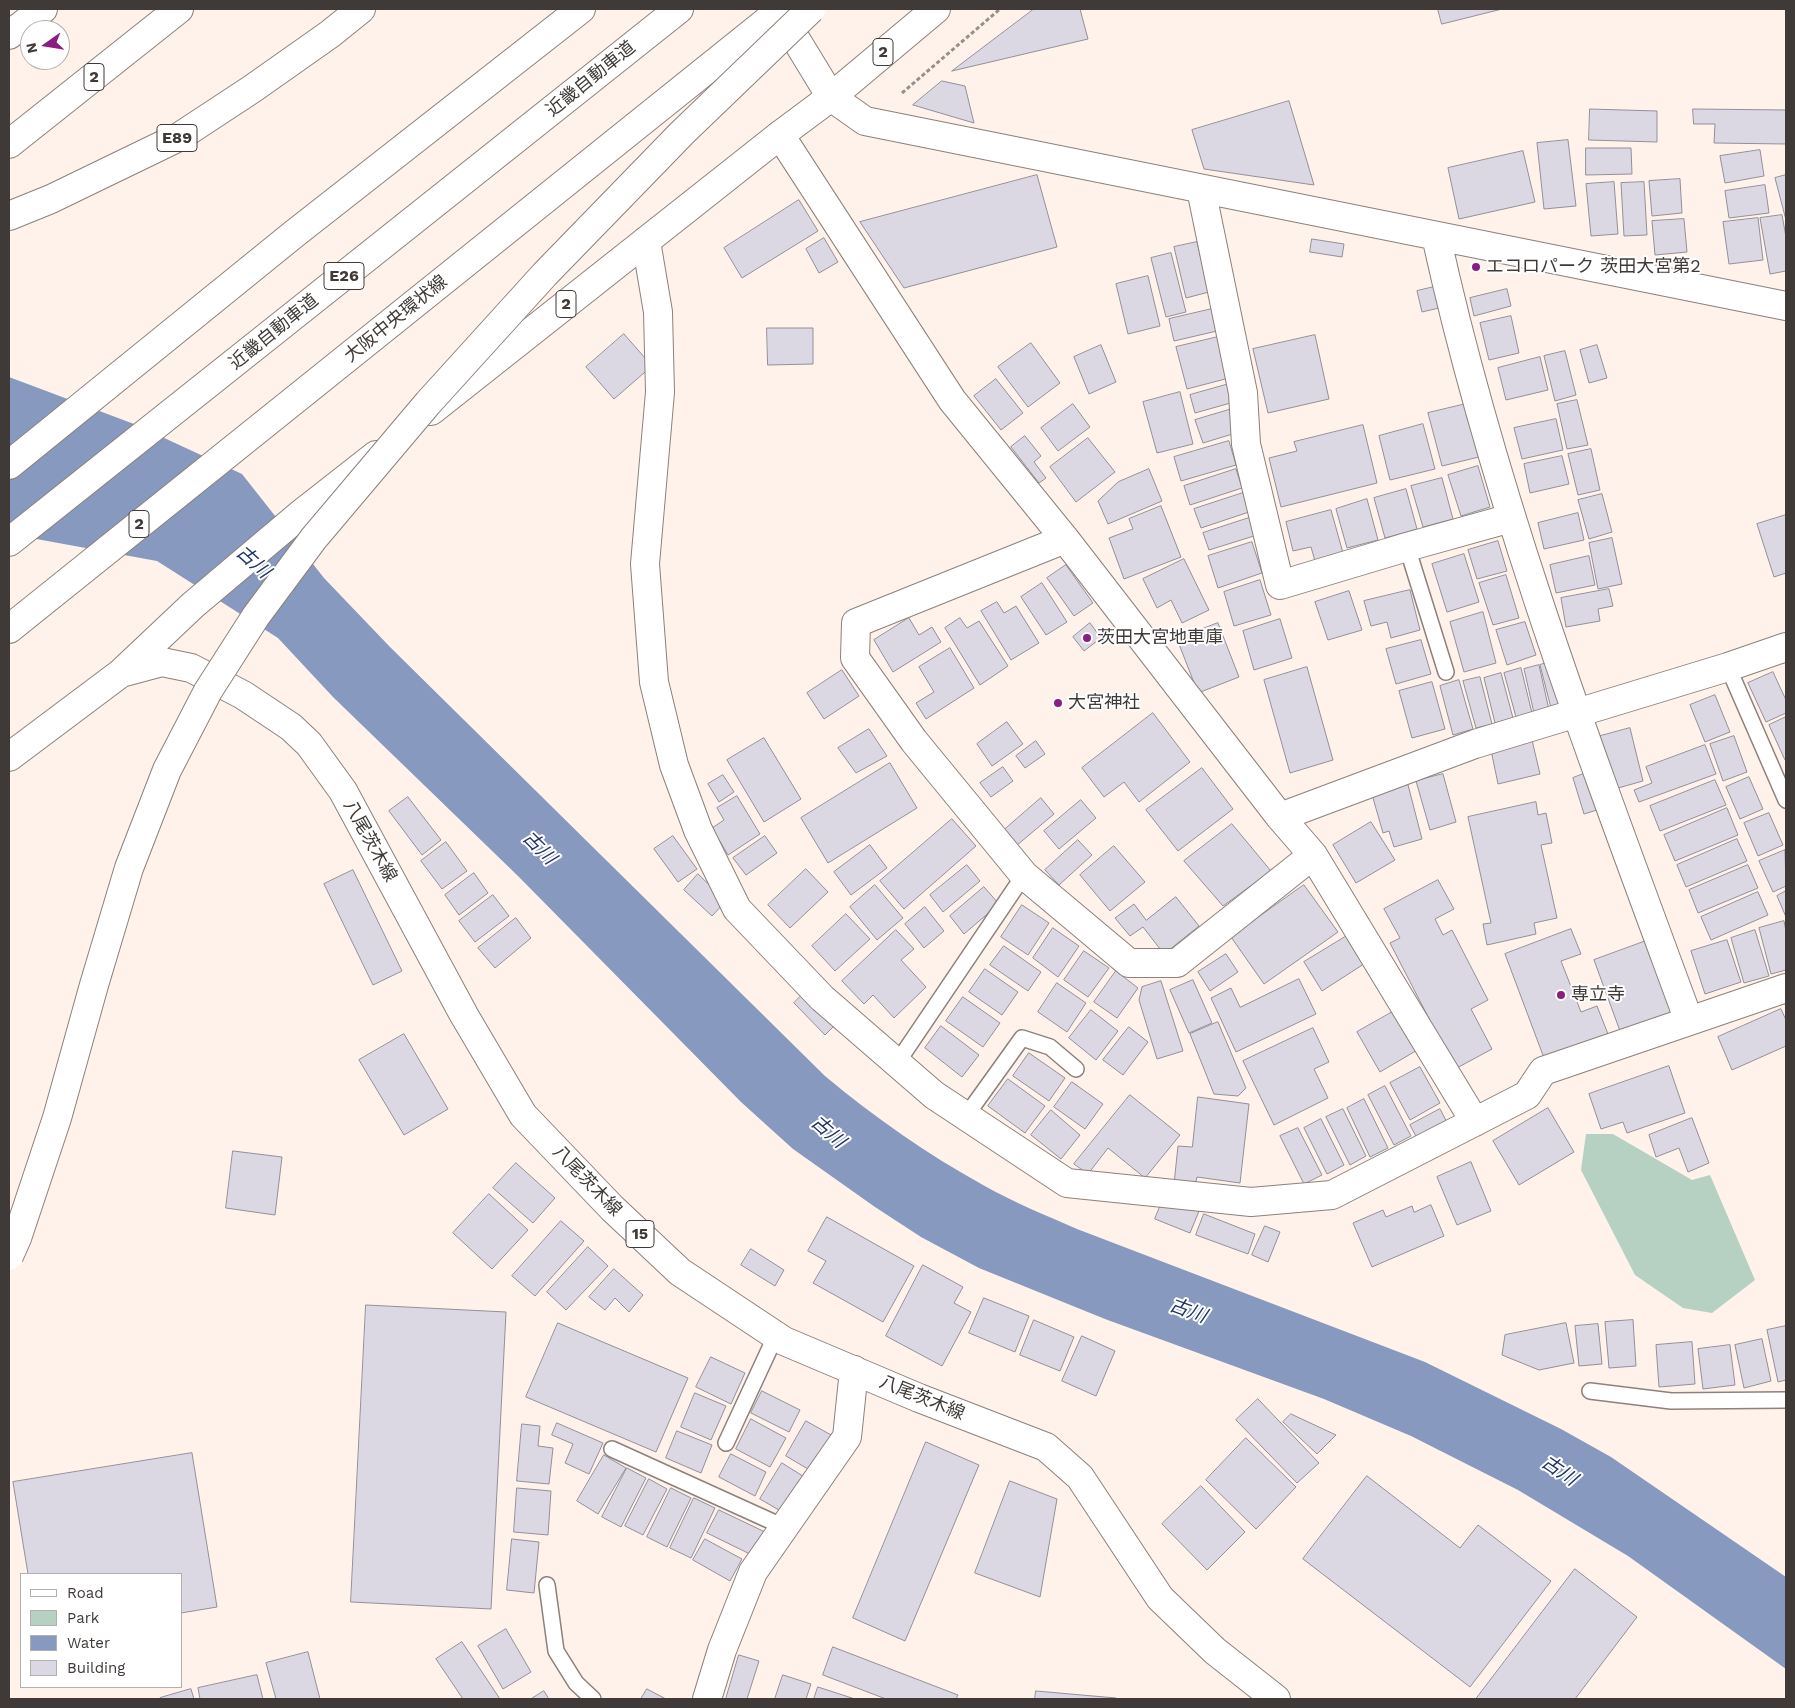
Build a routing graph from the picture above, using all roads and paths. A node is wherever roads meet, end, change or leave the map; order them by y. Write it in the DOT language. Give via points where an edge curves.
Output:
graph roads {
  1 [pos="43,9"];
  2 [pos="179,9"];
  3 [pos="360,9"];
  4 [pos="581,9"];
  5 [pos="680,9"];
  6 [pos="811,9"];
  7 [pos="936,9"];
  8 [pos="1000,9"];
  9 [pos="780,10"];
  10 [pos="9,35"];
  11 [pos="831,97"];
  12 [pos="898,97"];
  13 [pos="780,136"];
  14 [pos="9,144"];
  15 [pos="1201,188"];
  16 [pos="9,216"];
  17 [pos="1436,236"];
  18 [pos="646,241"];
  19 [pos="1786,306"];
  20 [pos="9,465"];
  21 [pos="1511,518"];
  22 [pos="1065,539"];
  23 [pos="9,542"];
  24 [pos="1407,546"];
  25 [pos="9,629"];
  26 [pos="1786,647"];
  27 [pos="1728,668"];
  28 [pos="1446,672"];
  29 [pos="121,673"];
  30 [pos="1576,713"];
  31 [pos="9,757"];
  32 [pos="1786,800"];
  33 [pos="1280,817"];
  34 [pos="1313,855"];
  35 [pos="1024,875"];
  36 [pos="1786,988"];
  37 [pos="1689,1021"];
  38 [pos="897,1063"];
  39 [pos="1076,1069"];
  40 [pos="966,1116"];
  41 [pos="1475,1122"];
  42 [pos="9,1256"];
  43 [pos="776,1335"];
  44 [pos="854,1370"];
  45 [pos="1590,1391"];
  46 [pos="1786,1400"];
  47 [pos="726,1443"];
  48 [pos="612,1449"];
  49 [pos="784,1527"];
  50 [pos="547,1585"];
  51 [pos="593,1699"];
  52 [pos="707,1699"];
  53 [pos="1276,1699"];
  1 -- 10 [label="main road"];
  2 -- 14 [label="main road, 2"];
  3 -- 16 [label="main road, E89" via="330,34 179,137"];
  4 -- 20 [label="main road" via="294,234"];
  5 -- 23 [label="main road, 近畿自動車道 / E26"];
  6 -- 42 [label="main road, bridge" via="682,133 544,274 428,403 314,538 256,616 208,691 167,770 129,868 57,1118"];
  7 -- 11 [label="main road, 2"];
  8 -- 12 [label="path"];
  9 -- 11 [label="main road"];
  9 -- 25 [label="main road, 大阪中央環状線 / 2"];
  11 -- 13 [label="main road, 2"];
  11 -- 15 [label="main road" via="865,121"];
  13 -- 18 [label="main road, 2"];
  13 -- 22 [label="main road" via="952,400"];
  15 -- 17 [label="main road"];
  15 -- 24 [label="main road" via="1242,393 1246,444 1280,585"];
  17 -- 19 [label="main road"];
  17 -- 21 [label="main road" via="1476,399"];
  18 -- 29 [label="main road, 2" via="302,513 193,605"];
  18 -- 38 [label="main road" via="658,312 660,392 645,564 654,682 674,765 698,830 737,909 822,998"];
  21 -- 24 [label="main road"];
  21 -- 30 [label="main road"];
  22 -- 33 [label="main road"];
  22 -- 35 [label="main road" via="856,623 855,658 914,741"];
  24 -- 28 [label="lane"];
  26 -- 27 [label="main road"];
  27 -- 30 [label="main road"];
  27 -- 32 [label="lane"];
  29 -- 31 [label="main road, 2"];
  29 -- 43 [label="main road, 八尾茨木線 / 15" via="162,662 191,668 242,695 291,727 309,744 343,791 464,1015 523,1115 612,1208 680,1272"];
  30 -- 33 [label="main road" via="1475,744"];
  30 -- 37 [label="main road"];
  33 -- 34 [label="main road"];
  34 -- 35 [label="main road" via="1176,963 1129,962"];
  34 -- 41 [label="main road"];
  35 -- 38 [label="lane"];
  36 -- 37 [label="main road"];
  37 -- 41 [label="main road" via="1542,1071 1527,1095"];
  38 -- 40 [label="main road" via="934,1095"];
  39 -- 40 [label="lane" via="1050,1047 1022,1038"];
  40 -- 41 [label="main road" via="1067,1183 1250,1202 1332,1195"];
  43 -- 44 [label="main road, 八尾茨木線 / 15"];
  43 -- 47 [label="lane"];
  44 -- 49 [label="main road" via="848,1437"];
  44 -- 53 [label="main road, 八尾茨木線 / 15" via="1046,1447 1080,1477 1160,1598 1215,1651"];
  45 -- 46 [label="lane" via="1671,1401"];
  48 -- 49 [label="lane"];
  49 -- 52 [label="main road" via="753,1572 722,1650"];
  50 -- 51 [label="lane" via="556,1651 576,1683"];
}
